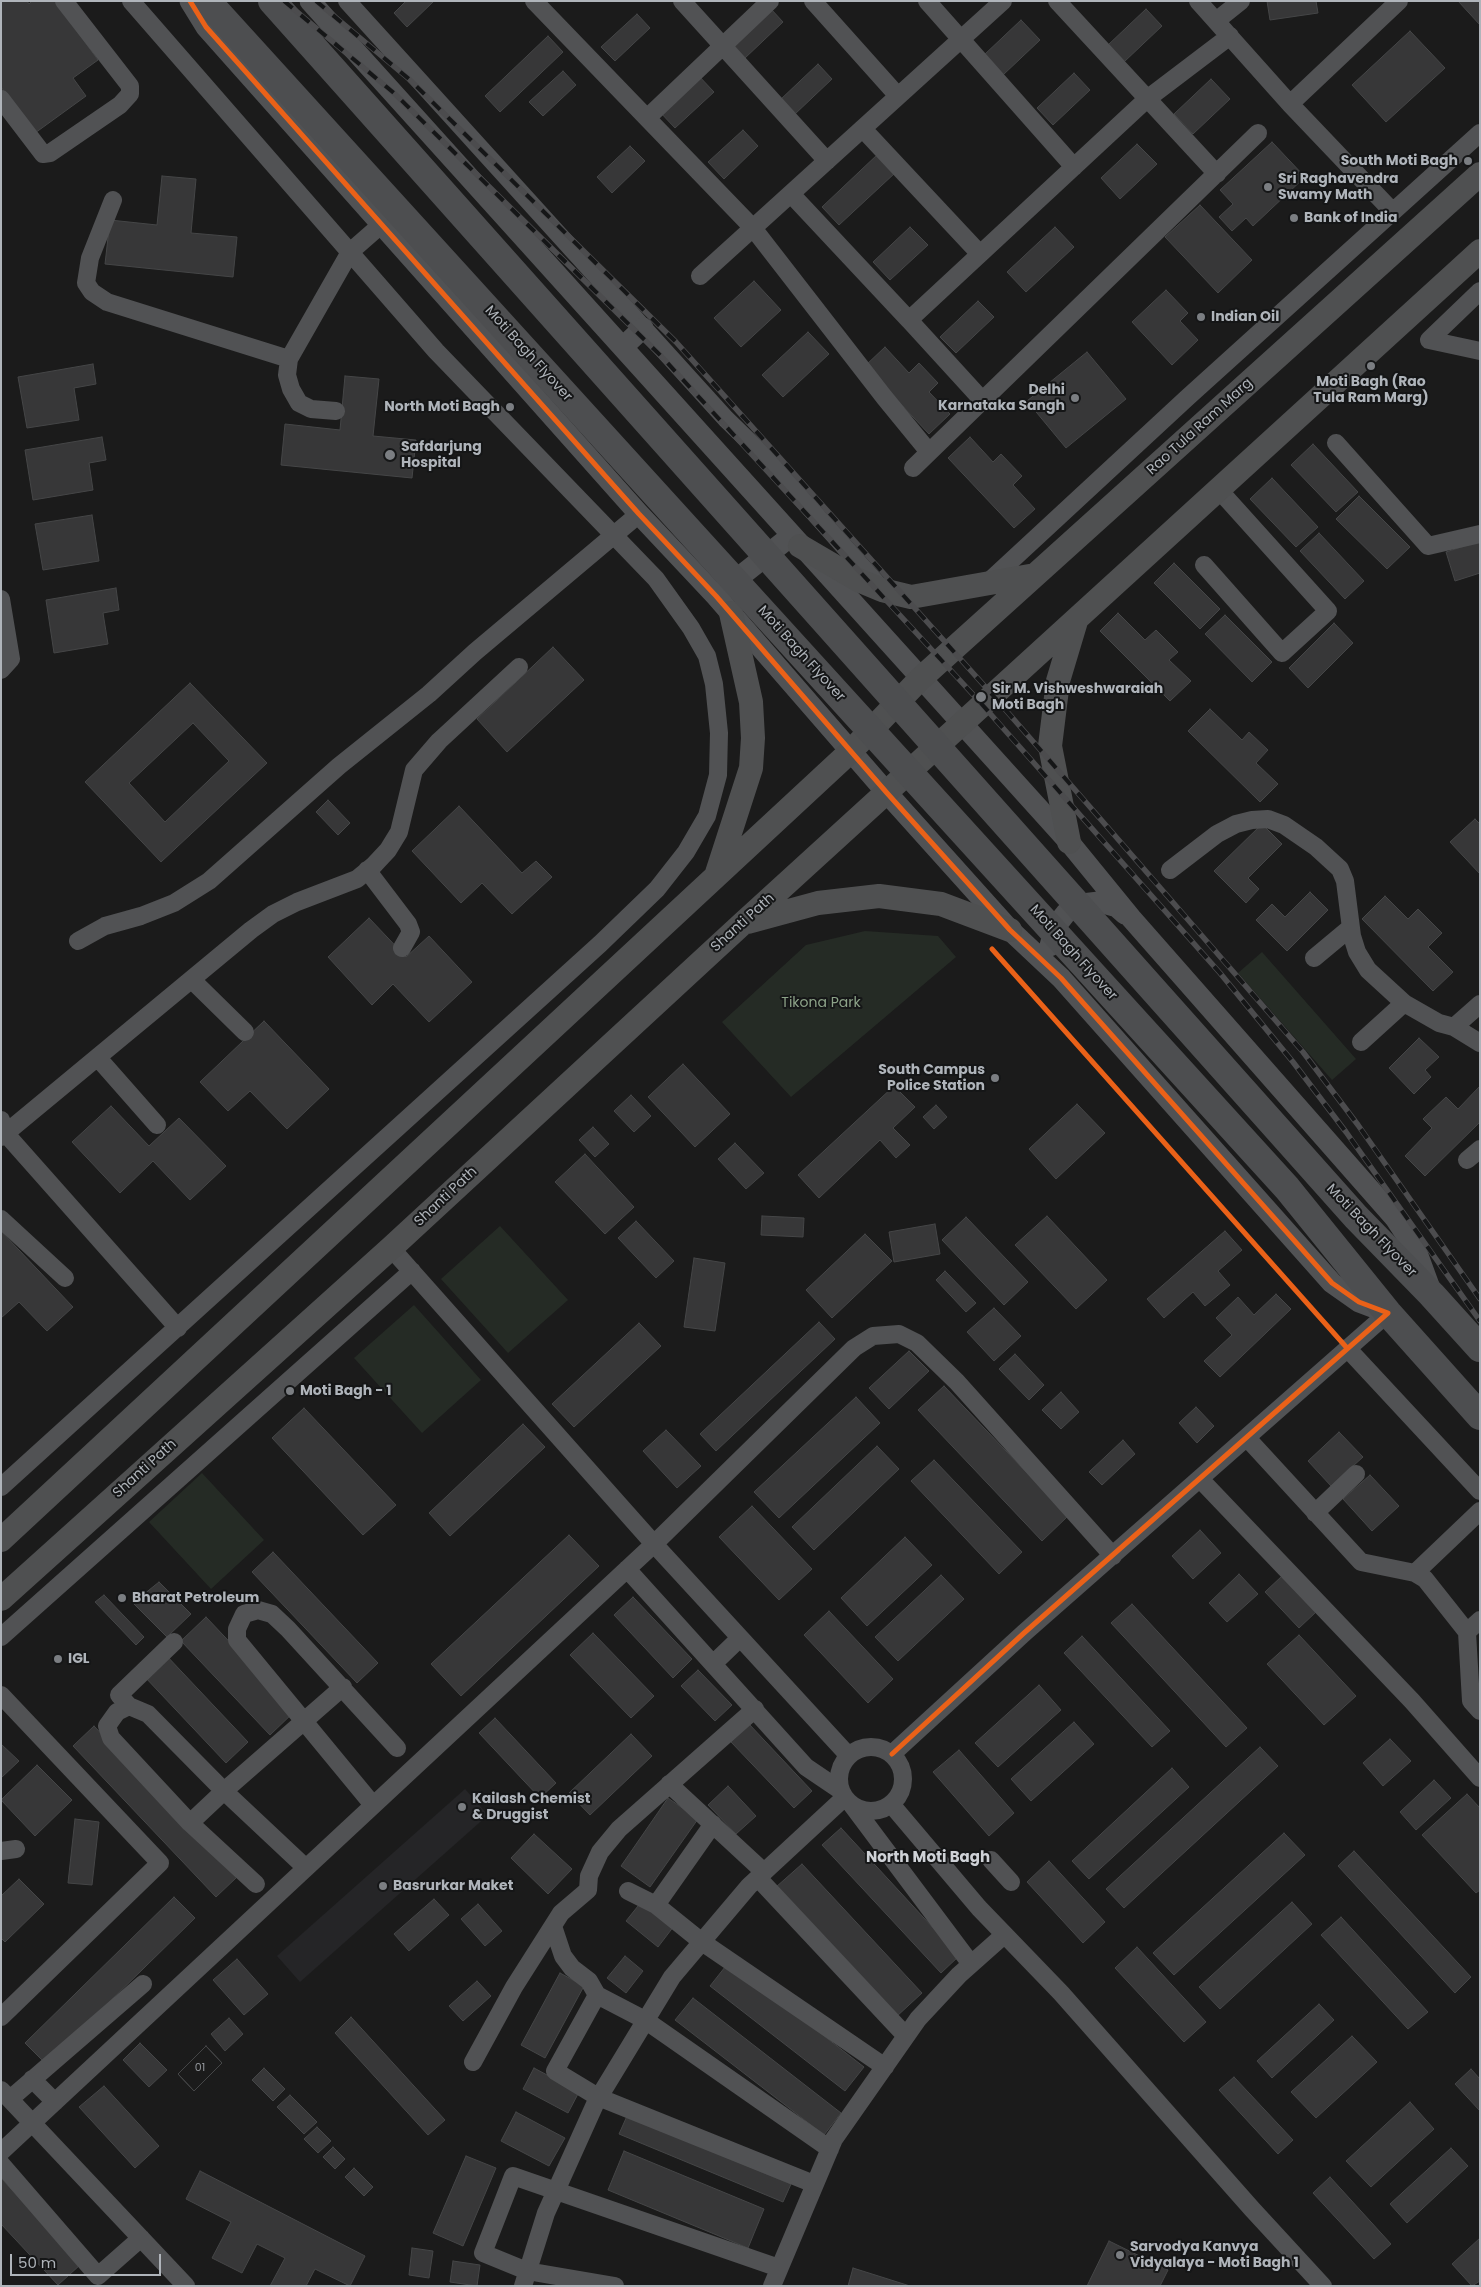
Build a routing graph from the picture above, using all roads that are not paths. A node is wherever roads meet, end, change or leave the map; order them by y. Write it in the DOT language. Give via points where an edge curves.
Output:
graph roads {
  1 [pos="64,1"];
  2 [pos="131,1"];
  3 [pos="190,1"];
  4 [pos="207,1"];
  5 [pos="272,1"];
  6 [pos="310,1"];
  7 [pos="347,1"];
  8 [pos="534,1"];
  9 [pos="682,1"];
  10 [pos="770,1"];
  11 [pos="813,1"];
  12 [pos="927,1"];
  13 [pos="1003,1"];
  14 [pos="1057,1"];
  15 [pos="1198,1"];
  16 [pos="1241,1"];
  17 [pos="1400,1"];
  18 [pos="1216,21"];
  19 [pos="1230,36"];
  20 [pos="961,40"];
  21 [pos="722,46"];
  22 [pos="898,96"];
  23 [pos="1,99"];
  24 [pos="1147,99"];
  25 [pos="1290,104"];
  26 [pos="647,118"];
  27 [pos="863,129"];
  28 [pos="1258,133"];
  29 [pos="1480,133"];
  30 [pos="827,161"];
  31 [pos="1074,167"];
  32 [pos="1216,174"];
  33 [pos="1480,174"];
  34 [pos="791,194"];
  35 [pos="113,200"];
  36 [pos="1392,211"];
  37 [pos="382,224"];
  38 [pos="753,228"];
  39 [pos="350,252"];
  40 [pos="1480,252"];
  41 [pos="980,254"];
  42 [pos="700,276"];
  43 [pos="1480,291"];
  44 [pos="909,320"];
  45 [pos="643,328"];
  46 [pos="624,347"];
  47 [pos="1480,351"];
  48 [pos="288,359"];
  49 [pos="983,401"];
  50 [pos="336,411"];
  51 [pos="1336,443"];
  52 [pos="929,452"];
  53 [pos="913,468"];
  54 [pos="1219,490"];
  55 [pos="639,514"];
  56 [pos="1480,534"];
  57 [pos="614,536"];
  58 [pos="796,541"];
  59 [pos="1204,565"];
  60 [pos="1036,575"];
  61 [pos="985,586"];
  62 [pos="882,590"];
  63 [pos="716,596"];
  64 [pos="1,599"];
  65 [pos="731,613"];
  66 [pos="1076,621"];
  67 [pos="519,667"];
  68 [pos="1,670"];
  69 [pos="920,678"];
  70 [pos="964,724"];
  71 [pos="852,750"];
  72 [pos="887,793"];
  73 [pos="1069,842"];
  74 [pos="367,870"];
  75 [pos="1170,870"];
  76 [pos="716,874"];
  77 [pos="1131,918"];
  78 [pos="742,924"];
  79 [pos="1350,928"];
  80 [pos="1010,930"];
  81 [pos="78,941"];
  82 [pos="402,948"];
  83 [pos="1314,958"];
  84 [pos="1061,978"];
  85 [pos="192,980"];
  86 [pos="1404,1003"];
  87 [pos="1480,1004"];
  88 [pos="1454,1027"];
  89 [pos="245,1032"];
  90 [pos="1361,1042"];
  91 [pos="1480,1043"];
  92 [pos="98,1058"];
  93 [pos="157,1125"];
  94 [pos="3,1130"];
  95 [pos="1,1218"];
  96 [pos="391,1248"];
  97 [pos="412,1271"];
  98 [pos="65,1278"];
  99 [pos="1432,1295"];
  100 [pos="1388,1313"];
  101 [pos="178,1328"];
  102 [pos="1347,1348"];
  103 [pos="1480,1348"];
  104 [pos="1480,1416"];
  105 [pos="1247,1438"];
  106 [pos="1356,1474"];
  107 [pos="1200,1478"];
  108 [pos="1,1487"];
  109 [pos="1480,1491"];
  110 [pos="1480,1511"];
  111 [pos="1315,1513"];
  112 [pos="1,1540"];
  113 [pos="654,1544"];
  114 [pos="1113,1556"];
  115 [pos="627,1569"];
  116 [pos="1415,1573"];
  117 [pos="1,1599"];
  118 [pos="1474,1626"];
  119 [pos="1,1637"];
  120 [pos="740,1638"];
  121 [pos="174,1642"];
  122 [pos="714,1663"];
  123 [pos="342,1687"];
  124 [pos="1,1695"];
  125 [pos="129,1706"];
  126 [pos="755,1709"];
  127 [pos="1480,1711"];
  128 [pos="304,1721"];
  129 [pos="397,1748"];
  130 [pos="892,1754"];
  131 [pos="848,1755"];
  132 [pos="1480,1778"];
  133 [pos="669,1784"];
  134 [pos="224,1790"];
  135 [pos="845,1798"];
  136 [pos="891,1804"];
  137 [pos="373,1805"];
  138 [pos="190,1822"];
  139 [pos="713,1824"];
  140 [pos="991,1860"];
  141 [pos="306,1868"];
  142 [pos="761,1875"];
  143 [pos="1011,1882"];
  144 [pos="256,1884"];
  145 [pos="628,1891"];
  146 [pos="656,1905"];
  147 [pos="552,1926"];
  148 [pos="1004,1934"];
  149 [pos="702,1942"];
  150 [pos="971,1964"];
  151 [pos="143,1984"];
  152 [pos="597,1995"];
  153 [pos="1,2017"];
  154 [pos="645,2020"];
  155 [pos="906,2036"];
  156 [pos="473,2062"];
  157 [pos="884,2067"];
  158 [pos="32,2079"];
  159 [pos="5,2094"];
  160 [pos="598,2097"];
  161 [pos="55,2102"];
  162 [pos="33,2122"];
  163 [pos="830,2149"];
  164 [pos="1,2152"];
  165 [pos="1,2164"];
  166 [pos="814,2184"];
  167 [pos="556,2192"];
  168 [pos="141,2238"];
  169 [pos="779,2268"];
  170 [pos="525,2278"];
  171 [pos="186,2286"];
  172 [pos="615,2286"];
  173 [pos="772,2286"];
  174 [pos="1323,2286"];
  1 -- 23 [label="street" via="130,86 130,94 120,105 50,153 43,154"];
  2 -- 39 [label="street"];
  3 -- 37 [label="street" via="206,27"];
  4 -- 100 [label="main road, Moti Bagh Flyover" via="1288,1188"];
  5 -- 99 [label="main road, Moti Bagh Flyover" via="1356,1217"];
  6 -- 46 [label="street"];
  7 -- 45 [label="street"];
  8 -- 26 [label="street"];
  9 -- 21 [label="street"];
  10 -- 21 [label="street"];
  11 -- 22 [label="street"];
  12 -- 20 [label="street"];
  13 -- 20 [label="street"];
  14 -- 24 [label="street"];
  15 -- 18 [label="street"];
  16 -- 18 [label="street"];
  17 -- 25 [label="street"];
  18 -- 19 [label="street"];
  19 -- 24 [label="street"];
  19 -- 25 [label="street"];
  20 -- 22 [label="street"];
  20 -- 31 [label="street"];
  21 -- 26 [label="street"];
  21 -- 30 [label="street"];
  22 -- 27 [label="street"];
  24 -- 31 [label="street"];
  24 -- 32 [label="street"];
  25 -- 36 [label="street"];
  26 -- 38 [label="street"];
  27 -- 30 [label="street"];
  27 -- 41 [label="street"];
  28 -- 32 [label="street"];
  29 -- 36 [label="street"];
  30 -- 34 [label="street"];
  31 -- 41 [label="street"];
  32 -- 49 [label="street"];
  33 -- 60 [label="main road, Rao Tula Ram Marg"];
  34 -- 38 [label="street"];
  34 -- 44 [label="street"];
  35 -- 48 [label="street" via="90,258 86,282 92,292 107,302"];
  36 -- 61 [label="street"];
  37 -- 39 [label="street"];
  37 -- 55 [label="street"];
  38 -- 42 [label="street"];
  38 -- 52 [label="street"];
  39 -- 48 [label="street"];
  39 -- 57 [label="street" via="436,350"];
  40 -- 54 [label="main road"];
  41 -- 44 [label="street"];
  43 -- 47 [label="street" via="1429,340"];
  44 -- 49 [label="street"];
  45 -- 46 [label="street"];
  45 -- 62 [label="street" via="763,455"];
  46 -- 58 [label="street"];
  48 -- 50 [label="street" via="287,375 299,403 311,409"];
  49 -- 52 [label="street"];
  51 -- 56 [label="street" via="1428,546"];
  52 -- 53 [label="street"];
  54 -- 59 [label="street" via="1328,611 1282,653"];
  54 -- 66 [label="main road"];
  55 -- 57 [label="street"];
  55 -- 63 [label="street"];
  57 -- 81 [label="street" via="429,694 339,766 208,881 174,903 105,926"];
  57 -- 101 [label="street" via="656,579 707,656 714,684 719,733 718,775 707,816 686,852 657,889 614,931"];
  58 -- 62 [label="main road" via="858,580"];
  58 -- 63 [label="street"];
  58 -- 69 [label="street"];
  60 -- 61 [label="main road"];
  60 -- 69 [label="main road, Rao Tula Ram Marg"];
  61 -- 62 [label="main road" via="911,597"];
  63 -- 65 [label="street"];
  64 -- 68 [label="street" via="11,659"];
  65 -- 71 [label="street"];
  65 -- 76 [label="main road" via="751,702 753,738 750,768"];
  66 -- 70 [label="main road"];
  66 -- 73 [label="main road" via="1058,681 1050,746"];
  67 -- 74 [label="street" via="414,770 399,832 388,850"];
  69 -- 70 [label="street"];
  69 -- 71 [label="main road, Rao Tula Ram Marg"];
  70 -- 72 [label="main road, Shanti Path"];
  70 -- 73 [label="street"];
  71 -- 72 [label="street"];
  71 -- 76 [label="main road"];
  72 -- 78 [label="main road, Shanti Path"];
  72 -- 80 [label="street"];
  73 -- 77 [label="street"];
  74 -- 82 [label="street" via="408,924 411,932"];
  74 -- 85 [label="street" via="357,879 273,914"];
  75 -- 79 [label="street" via="1224,831 1252,820 1268,819 1298,834 1340,869 1345,881"];
  76 -- 112 [label="main road"];
  77 -- 84 [label="street" via="1117,907 1100,902 1082,904 1066,913 1055,927 1050,945 1052,963"];
  77 -- 99 [label="street" via="1394,1218 1416,1250"];
  78 -- 80 [label="main road" via="818,903 879,896 941,904"];
  78 -- 96 [label="main road, Shanti Path"];
  79 -- 83 [label="street"];
  79 -- 86 [label="street" via="1357,952 1368,970"];
  80 -- 84 [label="street"];
  84 -- 100 [label="street" via="1332,1283 1359,1302"];
  85 -- 89 [label="street"];
  85 -- 92 [label="street"];
  86 -- 88 [label="street" via="1439,1023"];
  86 -- 90 [label="street"];
  87 -- 88 [label="street"];
  88 -- 91 [label="street"];
  92 -- 93 [label="street"];
  92 -- 94 [label="street"];
  94 -- 101 [label="street"];
  95 -- 98 [label="street"];
  96 -- 97 [label="street"];
  96 -- 117 [label="main road, Shanti Path"];
  97 -- 113 [label="street"];
  97 -- 119 [label="street"];
  99 -- 103 [label="main road, Moti Bagh Flyover"];
  100 -- 102 [label="street"];
  100 -- 104 [label="main road, Moti Bagh Flyover"];
  101 -- 108 [label="street"];
  102 -- 105 [label="street"];
  102 -- 109 [label="street"];
  105 -- 107 [label="street"];
  105 -- 111 [label="street"];
  106 -- 111 [label="street"];
  107 -- 114 [label="street"];
  107 -- 132 [label="street" via="1412,1701"];
  110 -- 116 [label="street"];
  111 -- 116 [label="street" via="1361,1562"];
  113 -- 114 [label="street" via="854,1348 872,1336 899,1334 917,1343 957,1382"];
  113 -- 115 [label="street"];
  113 -- 120 [label="street"];
  114 -- 130 [label="street"];
  115 -- 122 [label="street"];
  115 -- 137 [label="street"];
  116 -- 118 [label="street"];
  118 -- 127 [label="street" via="1472,1701"];
  120 -- 122 [label="street"];
  120 -- 131 [label="street"];
  121 -- 125 [label="street" via="119,1695"];
  122 -- 126 [label="street"];
  123 -- 128 [label="street"];
  123 -- 128 [label="street" via="272,1614 258,1610 244,1614 237,1629 237,1640"];
  123 -- 129 [label="street"];
  124 -- 153 [label="street" via="160,1863"];
  125 -- 134 [label="street" via="148,1714"];
  125 -- 138 [label="street" via="117,1712 107,1726 111,1738"];
  126 -- 133 [label="street"];
  126 -- 135 [label="street" via="806,1766"];
  128 -- 134 [label="street"];
  128 -- 137 [label="street"];
  130 -- 131 [label="street" via="875,1747 856,1750"];
  130 -- 136 [label="street" via="903,1779 898,1797"];
  131 -- 135 [label="street" via="839,1771"];
  133 -- 139 [label="street"];
  133 -- 147 [label="street" via="619,1829 600,1852 589,1876 588,1890 561,1913"];
  134 -- 138 [label="street"];
  134 -- 141 [label="street"];
  135 -- 136 [label="street" via="861,1810 872,1811"];
  135 -- 142 [label="street"];
  135 -- 150 [label="street"];
  136 -- 148 [label="street"];
  137 -- 141 [label="street"];
  138 -- 144 [label="street"];
  139 -- 142 [label="street"];
  139 -- 146 [label="street"];
  140 -- 143 [label="street"];
  141 -- 161 [label="street"];
  142 -- 149 [label="street"];
  142 -- 155 [label="street"];
  145 -- 146 [label="street"];
  146 -- 149 [label="street"];
  147 -- 152 [label="street" via="563,1956 589,1981"];
  147 -- 156 [label="street"];
  148 -- 150 [label="street"];
  148 -- 174 [label="street" via="1061,1993"];
  149 -- 154 [label="street" via="672,1977"];
  149 -- 157 [label="street"];
  150 -- 155 [label="street"];
  151 -- 158 [label="street"];
  152 -- 154 [label="street"];
  152 -- 160 [label="street" via="555,2071"];
  154 -- 160 [label="street"];
  154 -- 163 [label="street"];
  155 -- 157 [label="street"];
  157 -- 163 [label="street"];
  158 -- 159 [label="street"];
  158 -- 161 [label="street"];
  159 -- 162 [label="street"];
  160 -- 166 [label="street"];
  160 -- 167 [label="street"];
  161 -- 162 [label="street"];
  162 -- 164 [label="street"];
  162 -- 168 [label="street"];
  163 -- 166 [label="street"];
  165 -- 168 [label="street" via="98,2276"];
  166 -- 169 [label="street"];
  167 -- 169 [label="street"];
  167 -- 170 [label="street"];
  167 -- 170 [label="street" via="513,2176 484,2253"];
  168 -- 171 [label="street"];
  169 -- 173 [label="street"];
  170 -- 172 [label="street"];
}
